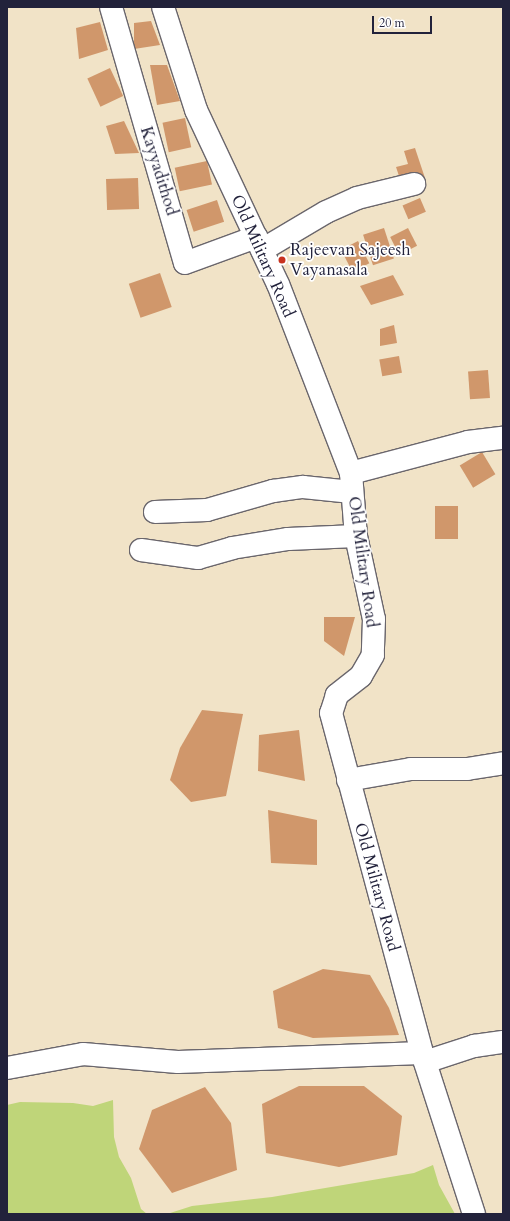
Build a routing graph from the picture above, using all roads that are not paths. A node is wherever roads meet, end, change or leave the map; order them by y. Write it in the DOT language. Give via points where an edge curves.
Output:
graph roads {
  1 [pos="111,7"];
  2 [pos="164,7"];
  3 [pos="414,184"];
  4 [pos="259,243"];
  5 [pos="503,438"];
  6 [pos="352,482"];
  7 [pos="154,512"];
  8 [pos="356,536"];
  9 [pos="141,550"];
  10 [pos="503,763"];
  11 [pos="348,780"];
  12 [pos="503,1042"];
  13 [pos="424,1057"];
  14 [pos="7,1068"];
  15 [pos="474,1214"];
  1 -- 4 [label="street, Kayyadithod" via="185,263"];
  2 -- 4 [label="street, Old Military Road" via="196,110"];
  3 -- 4 [label="street" via="357,198"];
  4 -- 6 [label="street, Old Military Road" via="278,284"];
  5 -- 6 [label="street" via="468,442"];
  6 -- 7 [label="street" via="273,491 207,510"];
  6 -- 8 [label="street, Old Military Road"];
  8 -- 9 [label="street" via="288,539 232,548 198,558"];
  8 -- 11 [label="street, Old Military Road" via="374,619 372,655 361,676 337,695 331,713"];
  10 -- 11 [label="street" via="467,769 410,769"];
  11 -- 13 [label="street, Old Military Road"];
  12 -- 13 [label="street"];
  13 -- 14 [label="street" via="178,1062 83,1054"];
  13 -- 15 [label="street, Old Military Road"];
}
